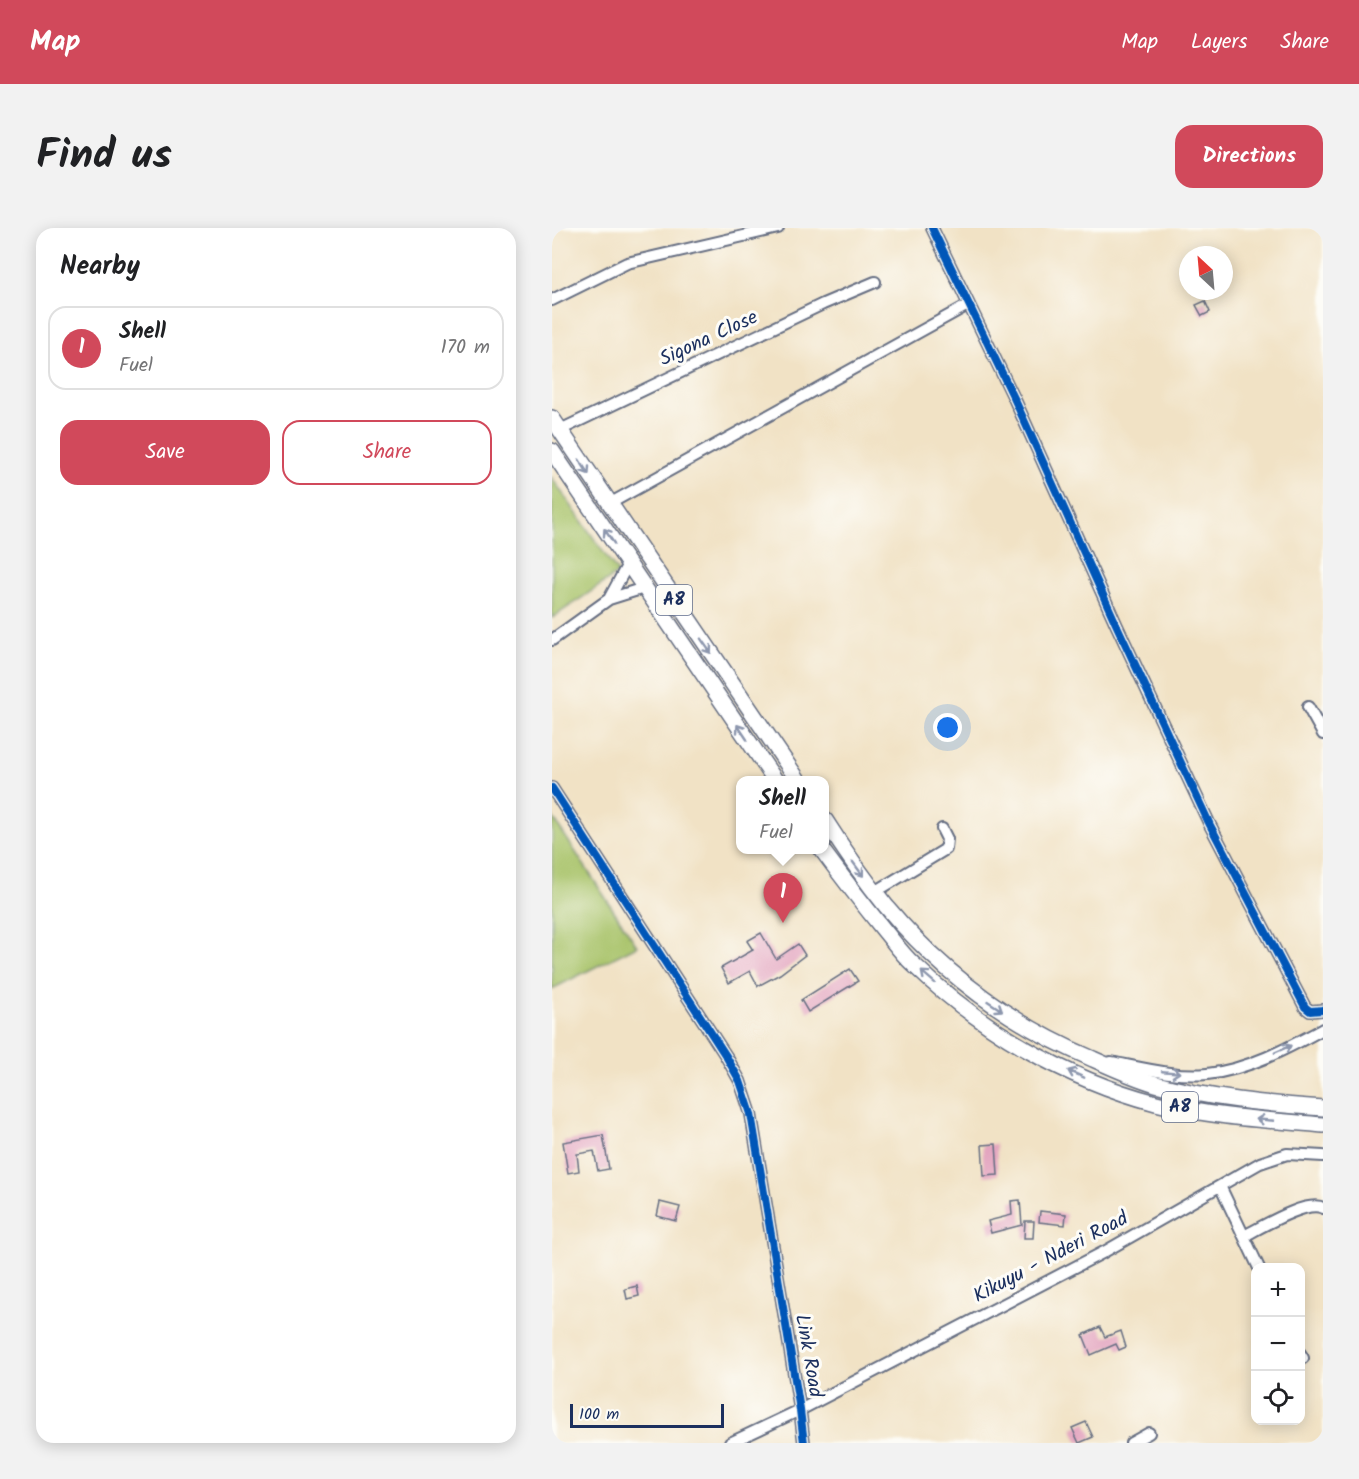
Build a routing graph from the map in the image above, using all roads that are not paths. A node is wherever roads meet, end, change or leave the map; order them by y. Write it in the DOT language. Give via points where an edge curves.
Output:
graph roads {
  1 [pos="778,228"];
  2 [pos="932,228"];
  3 [pos="875,282"];
  4 [pos="552,300"];
  5 [pos="968,305"];
  6 [pos="556,424"];
  7 [pos="552,451"];
  8 [pos="609,504"];
  9 [pos="628,564"];
  10 [pos="644,588"];
  11 [pos="609,599"];
  12 [pos="552,640"];
  13 [pos="1308,707"];
  14 [pos="1323,734"];
  15 [pos="772,776"];
  16 [pos="795,776"];
  17 [pos="552,788"];
  18 [pos="829,826"];
  19 [pos="942,830"];
  20 [pos="826,854"];
  21 [pos="875,892"];
  22 [pos="1323,1010"];
  23 [pos="1323,1029"];
  24 [pos="1054,1042"];
  25 [pos="1323,1108"];
  26 [pos="1323,1125"];
  27 [pos="1323,1156"];
  28 [pos="1220,1186"];
  29 [pos="1323,1208"];
  30 [pos="1244,1236"];
  31 [pos="1257,1263"];
  32 [pos="800,1410"];
  33 [pos="1149,1433"];
  34 [pos="729,1443"];
  35 [pos="804,1443"];
  36 [pos="1131,1443"];
  1 -- 4 [label="street" via="627,263"];
  2 -- 5 [label="street"];
  3 -- 6 [label="street, Sigona Close"];
  5 -- 8 [label="street"];
  5 -- 22 [label="street" via="1210,825 1305,1007 1310,1011"];
  6 -- 8 [label="highway, A8, one-way"];
  9 -- 7 [label="highway, A8, one-way"];
  8 -- 16 [label="highway, A8, one-way"];
  9 -- 10 [label="highway, A8"];
  9 -- 11 [label="street"];
  10 -- 11 [label="street"];
  15 -- 10 [label="highway, A8, one-way"];
  11 -- 12 [label="street"];
  13 -- 14 [label="street"];
  17 -- 32 [label="street, Link Road" via="740,1080 756,1140"];
  18 -- 21 [label="highway, A8, one-way"];
  19 -- 21 [label="street" via="947,839 946,849"];
  26 -- 20 [label="highway, A8, one-way" via="1242,1118 1158,1103 1103,1086 1044,1059 964,1009 912,963"];
  21 -- 24 [label="highway, A8, one-way" via="922,944 976,993"];
  24 -- 23 [label="street, one-way" via="1108,1061 1154,1071 1207,1074 1241,1066"];
  24 -- 25 [label="highway, A8" via="1154,1083 1182,1090 1235,1100"];
  27 -- 28 [label="street, Kikuyu - Nderi Road" via="1287,1154 1273,1158"];
  28 -- 30 [label="street"];
  28 -- 32 [label="street, Kikuyu - Nderi Road" via="1104,1252"];
  29 -- 30 [label="street" via="1308,1206"];
  30 -- 31 [label="street"];
  32 -- 34 [label="street, Kikuyu - Nderi Road"];
  32 -- 35 [label="street, Link Road"];
  33 -- 36 [label="street"];
}
